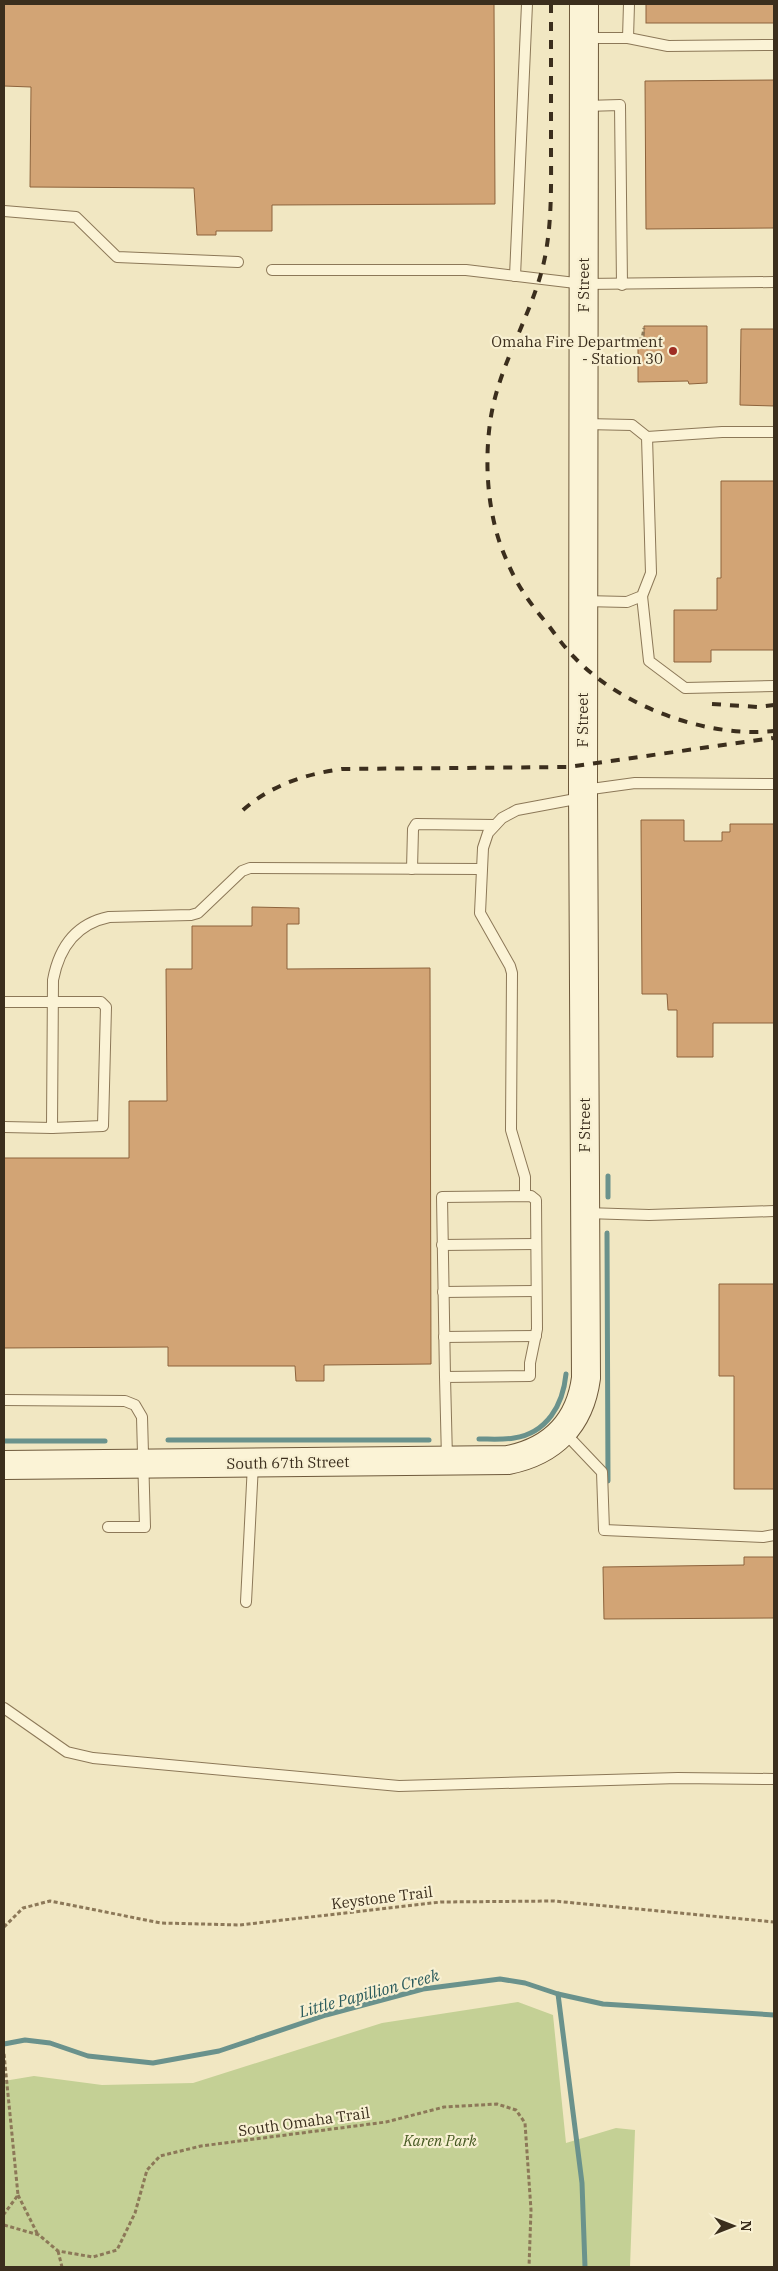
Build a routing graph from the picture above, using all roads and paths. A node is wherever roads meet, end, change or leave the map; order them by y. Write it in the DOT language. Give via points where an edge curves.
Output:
graph roads {
  1 [pos="526,4"];
  2 [pos="584,4"];
  3 [pos="629,4"];
  4 [pos="584,38"];
  5 [pos="628,38"];
  6 [pos="774,45"];
  7 [pos="584,106"];
  8 [pos="4,211"];
  9 [pos="238,262"];
  10 [pos="272,270"];
  11 [pos="515,276"];
  12 [pos="774,282"];
  13 [pos="584,284"];
  14 [pos="622,285"];
  15 [pos="644,328"];
  16 [pos="626,340"];
  17 [pos="584,424"];
  18 [pos="774,432"];
  19 [pos="647,437"];
  20 [pos="642,596"];
  21 [pos="584,601"];
  22 [pos="774,686"];
  23 [pos="774,784"];
  24 [pos="584,793"];
  25 [pos="495,825"];
  26 [pos="412,869"];
  27 [pos="481,869"];
  28 [pos="4,1002"];
  29 [pos="52,1002"];
  30 [pos="4,1128"];
  31 [pos="52,1128"];
  32 [pos="525,1196"];
  33 [pos="774,1211"];
  34 [pos="585,1213"];
  35 [pos="536,1244"];
  36 [pos="442,1245"];
  37 [pos="536,1291"];
  38 [pos="443,1292"];
  39 [pos="536,1336"];
  40 [pos="444,1337"];
  41 [pos="445,1377"];
  42 [pos="4,1400"];
  43 [pos="564,1432"];
  44 [pos="447,1462"];
  45 [pos="253,1464"];
  46 [pos="144,1465"];
  47 [pos="4,1466"];
  48 [pos="108,1527"];
  49 [pos="774,1535"];
  50 [pos="246,1602"];
  51 [pos="4,1708"];
  52 [pos="774,1779"];
  53 [pos="774,1922"];
  54 [pos="4,1927"];
  55 [pos="4,2054"];
  56 [pos="18,2194"];
  57 [pos="4,2214"];
  58 [pos="4,2226"];
  59 [pos="38,2235"];
  60 [pos="58,2251"];
  61 [pos="62,2267"];
  62 [pos="529,2267"];
  1 -- 11 [label="lane"];
  2 -- 4 [label="street, F Street"];
  3 -- 5 [label="lane"];
  4 -- 5 [label="lane"];
  4 -- 7 [label="street, F Street"];
  5 -- 6 [label="lane" via="668,46"];
  7 -- 13 [label="street, F Street"];
  7 -- 14 [label="lane" via="620,105"];
  8 -- 9 [label="lane" via="76,217 117,256"];
  10 -- 11 [label="lane" via="466,270"];
  11 -- 13 [label="lane"];
  12 -- 14 [label="lane"];
  13 -- 14 [label="lane"];
  13 -- 17 [label="street, F Street"];
  15 -- 16 [label="path" via="642,339"];
  17 -- 19 [label="lane" via="632,425"];
  17 -- 21 [label="street, F Street"];
  18 -- 19 [label="lane"];
  19 -- 20 [label="lane" via="651,573"];
  20 -- 21 [label="lane" via="627,602"];
  20 -- 22 [label="lane" via="649,661 685,688"];
  21 -- 24 [label="street, F Street"];
  23 -- 24 [label="lane" via="635,783"];
  24 -- 25 [label="lane" via="516,810"];
  24 -- 34 [label="street, F Street"];
  25 -- 26 [label="lane" via="416,824 413,829"];
  25 -- 27 [label="lane" via="482,848"];
  26 -- 27 [label="lane"];
  26 -- 29 [label="lane" via="250,868 242,871 191,916 96,920 80,928 63,951 56,965"];
  27 -- 32 [label="lane" via="480,913 512,973 511,1130 525,1176"];
  28 -- 29 [label="lane"];
  29 -- 31 [label="lane"];
  29 -- 31 [label="lane" via="100,1002 106,1007 103,1126"];
  30 -- 31 [label="lane"];
  32 -- 35 [label="lane" via="536,1200"];
  32 -- 36 [label="lane" via="442,1198"];
  33 -- 34 [label="lane" via="649,1215"];
  34 -- 43 [label="street, F Street" via="586,1378 581,1403"];
  35 -- 36 [label="lane"];
  35 -- 37 [label="lane"];
  36 -- 38 [label="lane"];
  37 -- 38 [label="lane"];
  37 -- 39 [label="lane"];
  38 -- 40 [label="lane"];
  39 -- 40 [label="lane"];
  39 -- 41 [label="lane" via="530,1376"];
  40 -- 41 [label="lane"];
  41 -- 44 [label="lane"];
  42 -- 46 [label="lane" via="125,1401 135,1405 142,1417"];
  43 -- 44 [label="street, South 67th Street" via="524,1457"];
  43 -- 49 [label="lane" via="602,1472 604,1530"];
  44 -- 45 [label="street, South 67th Street"];
  45 -- 46 [label="street, South 67th Street"];
  45 -- 50 [label="lane"];
  46 -- 47 [label="street, South 67th Street"];
  46 -- 48 [label="lane" via="145,1527"];
  51 -- 52 [label="lane" via="67,1752 93,1758 399,1786 678,1778"];
  53 -- 54 [label="path, Keystone Trail" via="554,1901 441,1902 240,1925 171,1923 50,1901 23,1908"];
  55 -- 56 [label="path"];
  56 -- 57 [label="path"];
  56 -- 59 [label="path"];
  58 -- 59 [label="path, South Omaha Trail"];
  59 -- 60 [label="path, South Omaha Trail"];
  60 -- 61 [label="path"];
  60 -- 62 [label="path, South Omaha Trail" via="94,2257 117,2250 135,2213 147,2170 160,2156 201,2146 386,2122 444,2107 497,2104 516,2110 526,2123 531,2210"];
}
